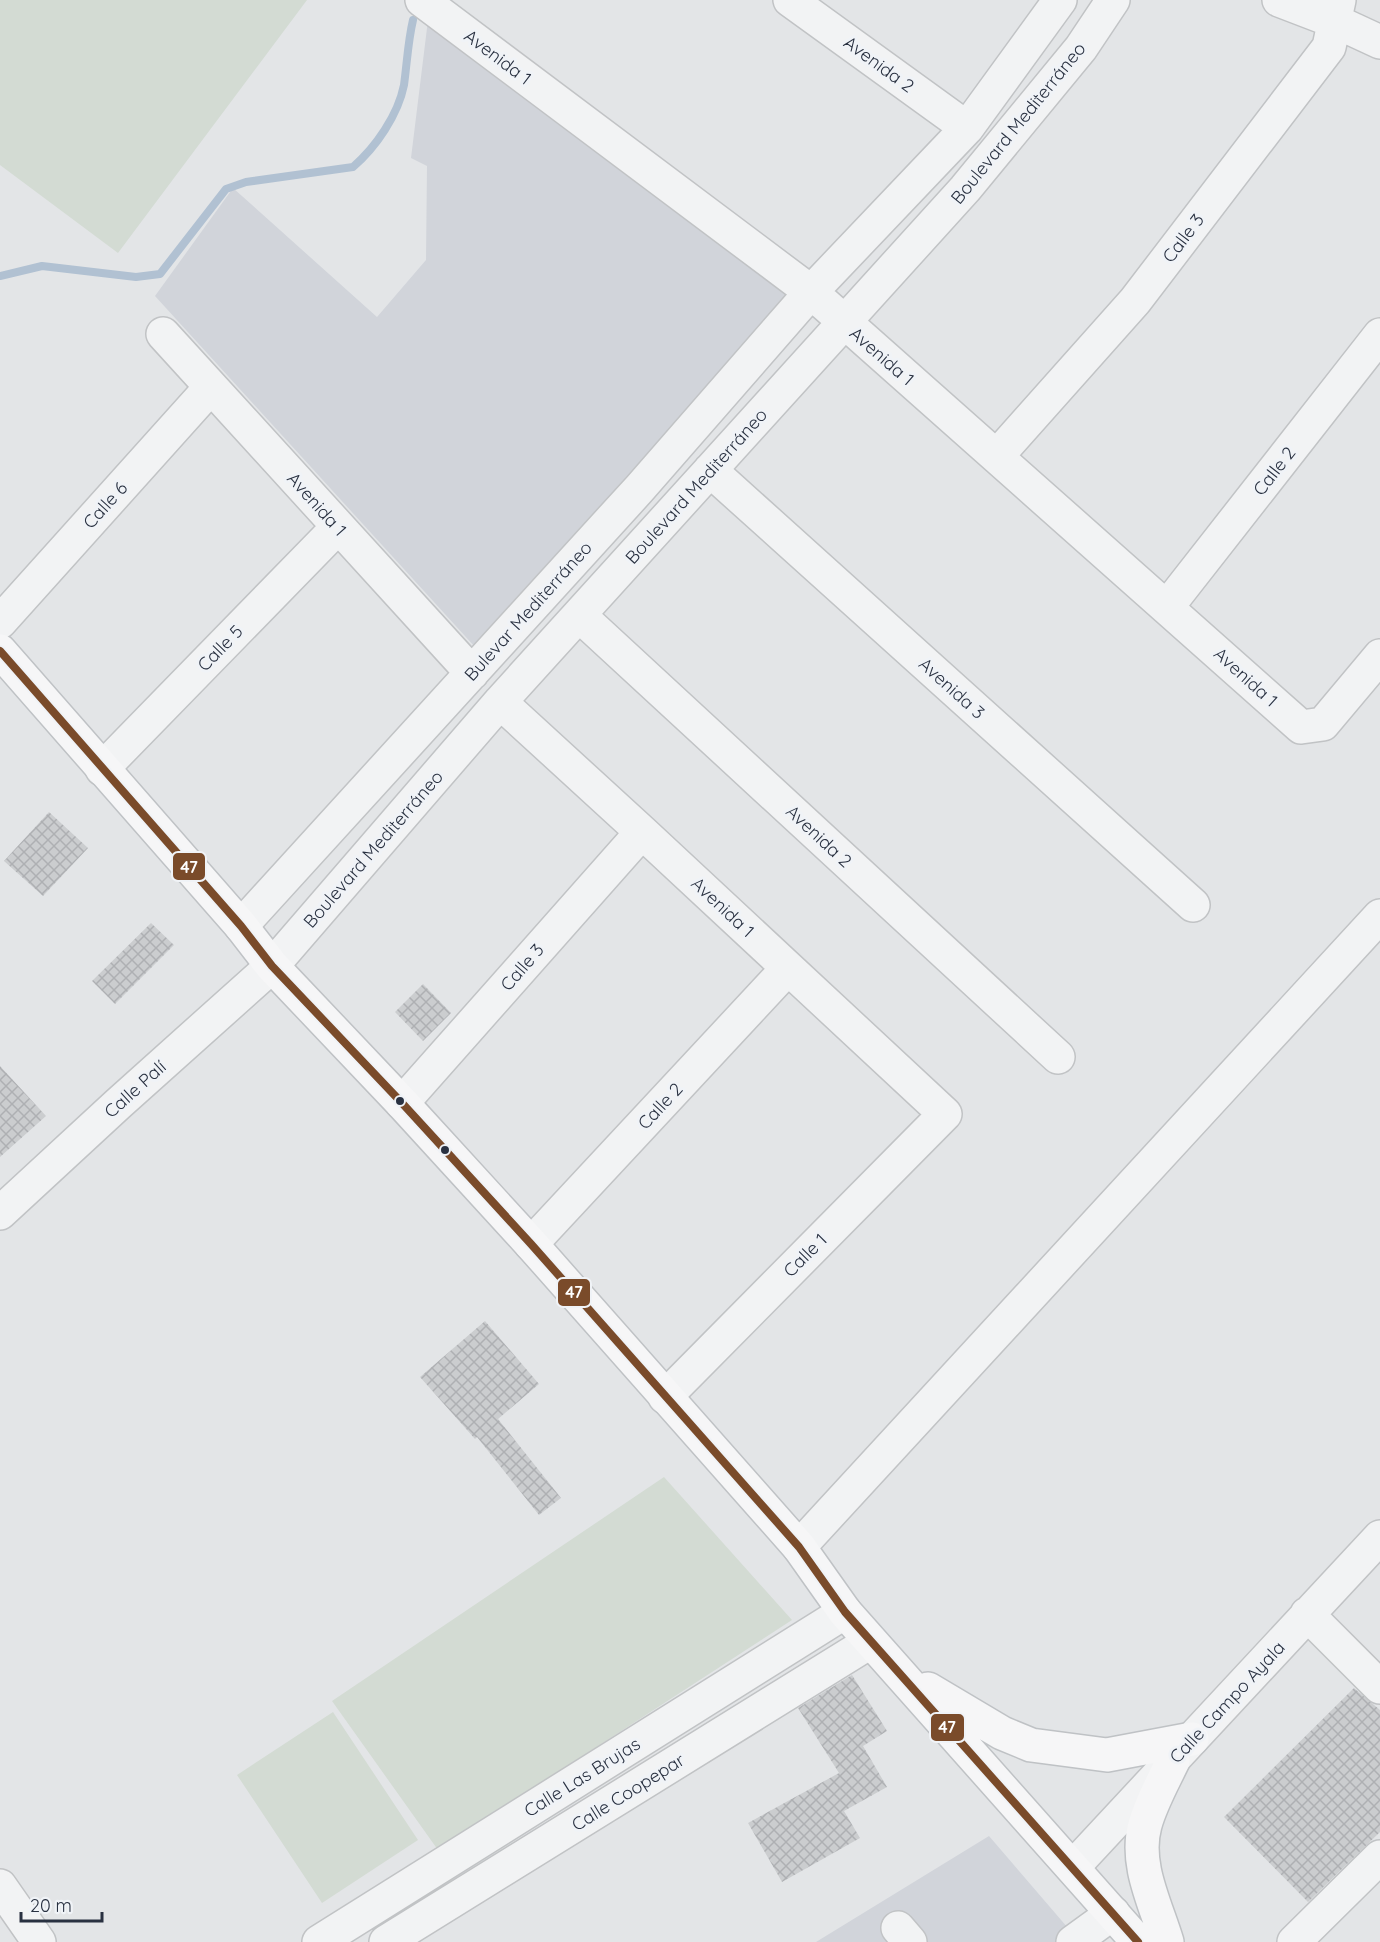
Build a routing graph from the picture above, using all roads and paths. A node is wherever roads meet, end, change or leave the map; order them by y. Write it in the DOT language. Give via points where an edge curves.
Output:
graph roads {
  1 [pos="422,0"];
  2 [pos="790,0"];
  3 [pos="1060,0"];
  4 [pos="1113,0"];
  5 [pos="1279,0"];
  6 [pos="1337,10"];
  7 [pos="1380,42"];
  8 [pos="967,128"];
  9 [pos="811,292"];
  10 [pos="844,322"];
  11 [pos="163,334"];
  12 [pos="1380,334"];
  13 [pos="211,387"];
  14 [pos="997,456"];
  15 [pos="710,470"];
  16 [pos="338,527"];
  17 [pos="1167,606"];
  18 [pos="579,615"];
  19 [pos="0,622"];
  20 [pos="0,651"];
  21 [pos="1380,656"];
  22 [pos="472,673"];
  23 [pos="500,702"];
  24 [pos="102,769"];
  25 [pos="642,831"];
  26 [pos="1193,906"];
  27 [pos="1380,916"];
  28 [pos="241,926"];
  29 [pos="272,966"];
  30 [pos="788,968"];
  31 [pos="1058,1057"];
  32 [pos="402,1103"];
  33 [pos="945,1114"];
  34 [pos="0,1213"];
  35 [pos="531,1244"];
  36 [pos="665,1396"];
  37 [pos="1380,1537"];
  38 [pos="799,1547"];
  39 [pos="845,1612"];
  40 [pos="1307,1614"];
  41 [pos="870,1642"];
  42 [pos="898,1671"];
  43 [pos="1380,1687"];
  44 [pos="1182,1750"];
  45 [pos="1380,1857"];
  46 [pos="1073,1867"];
  47 [pos="3,1897"];
  48 [pos="1113,1912"];
  49 [pos="39,1942"];
  50 [pos="319,1942"];
  51 [pos="386,1942"];
  52 [pos="1073,1942"];
  53 [pos="1138,1942"];
  54 [pos="1167,1942"];
  55 [pos="1294,1942"];
  1 -- 9 [label="street, Avenida 1"];
  2 -- 8 [label="street, Avenida 2"];
  3 -- 8 [label="street, Boulevard Mediterráneo"];
  4 -- 10 [label="street, Boulevard Mediterráneo" via="1081,48 1014,131"];
  5 -- 6 [label="street"];
  6 -- 7 [label="street"];
  6 -- 14 [label="street, Calle 3" via="1329,47 1135,301"];
  8 -- 9 [label="street, Boulevard Mediterráneo"];
  9 -- 10 [label="street, Avenida 1"];
  9 -- 22 [label="street, Bulevar Mediterráneo"];
  10 -- 14 [label="street, Avenida 1"];
  10 -- 15 [label="street, Boulevard Mediterráneo"];
  11 -- 13 [label="street, Avenida 1"];
  12 -- 17 [label="street, Calle 2"];
  13 -- 16 [label="street, Avenida 1"];
  13 -- 19 [label="street, Calle 6"];
  14 -- 17 [label="street, Avenida 1"];
  15 -- 18 [label="street, Boulevard Mediterráneo"];
  15 -- 26 [label="street, Avenida 3"];
  16 -- 22 [label="street, Avenida 1"];
  16 -- 24 [label="street, Calle 5"];
  17 -- 21 [label="street, Avenida 1" via="1301,727 1323,724"];
  18 -- 23 [label="street, Boulevard Mediterráneo"];
  18 -- 31 [label="street, Avenida 2"];
  20 -- 24 [label="main road"];
  22 -- 28 [label="street, Bulevar Mediterráneo"];
  23 -- 25 [label="street, Avenida 1"];
  23 -- 29 [label="street, Boulevard Mediterráneo"];
  24 -- 28 [label="main road"];
  25 -- 30 [label="street, Avenida 1"];
  25 -- 32 [label="street, Calle 3"];
  27 -- 38 [label="street"];
  28 -- 29 [label="main road"];
  29 -- 32 [label="main road"];
  29 -- 34 [label="street, Calle Palí"];
  30 -- 33 [label="street, Avenida 1"];
  30 -- 35 [label="street, Calle 2"];
  32 -- 35 [label="main road"];
  33 -- 36 [label="street, Calle 1"];
  35 -- 36 [label="main road"];
  36 -- 38 [label="main road"];
  37 -- 40 [label="street, Calle Campo Ayala"];
  38 -- 39 [label="main road"];
  39 -- 41 [label="main road"];
  39 -- 50 [label="street, Calle Las Brujas"];
  40 -- 43 [label="street"];
  40 -- 44 [label="street, Calle Campo Ayala"];
  41 -- 42 [label="main road"];
  41 -- 51 [label="street, Calle Coopepar"];
  42 -- 44 [label="main road" via="1002,1733 1032,1745 1107,1755"];
  42 -- 46 [label="main road"];
  44 -- 46 [label="street, Calle Campo Ayala"];
  44 -- 54 [label="main road" via="1152,1806 1142,1843 1144,1870"];
  45 -- 55 [label="street"];
  46 -- 48 [label="main road"];
  47 -- 49 [label="street"];
  48 -- 52 [label="street"];
  48 -- 53 [label="main road"];
}
